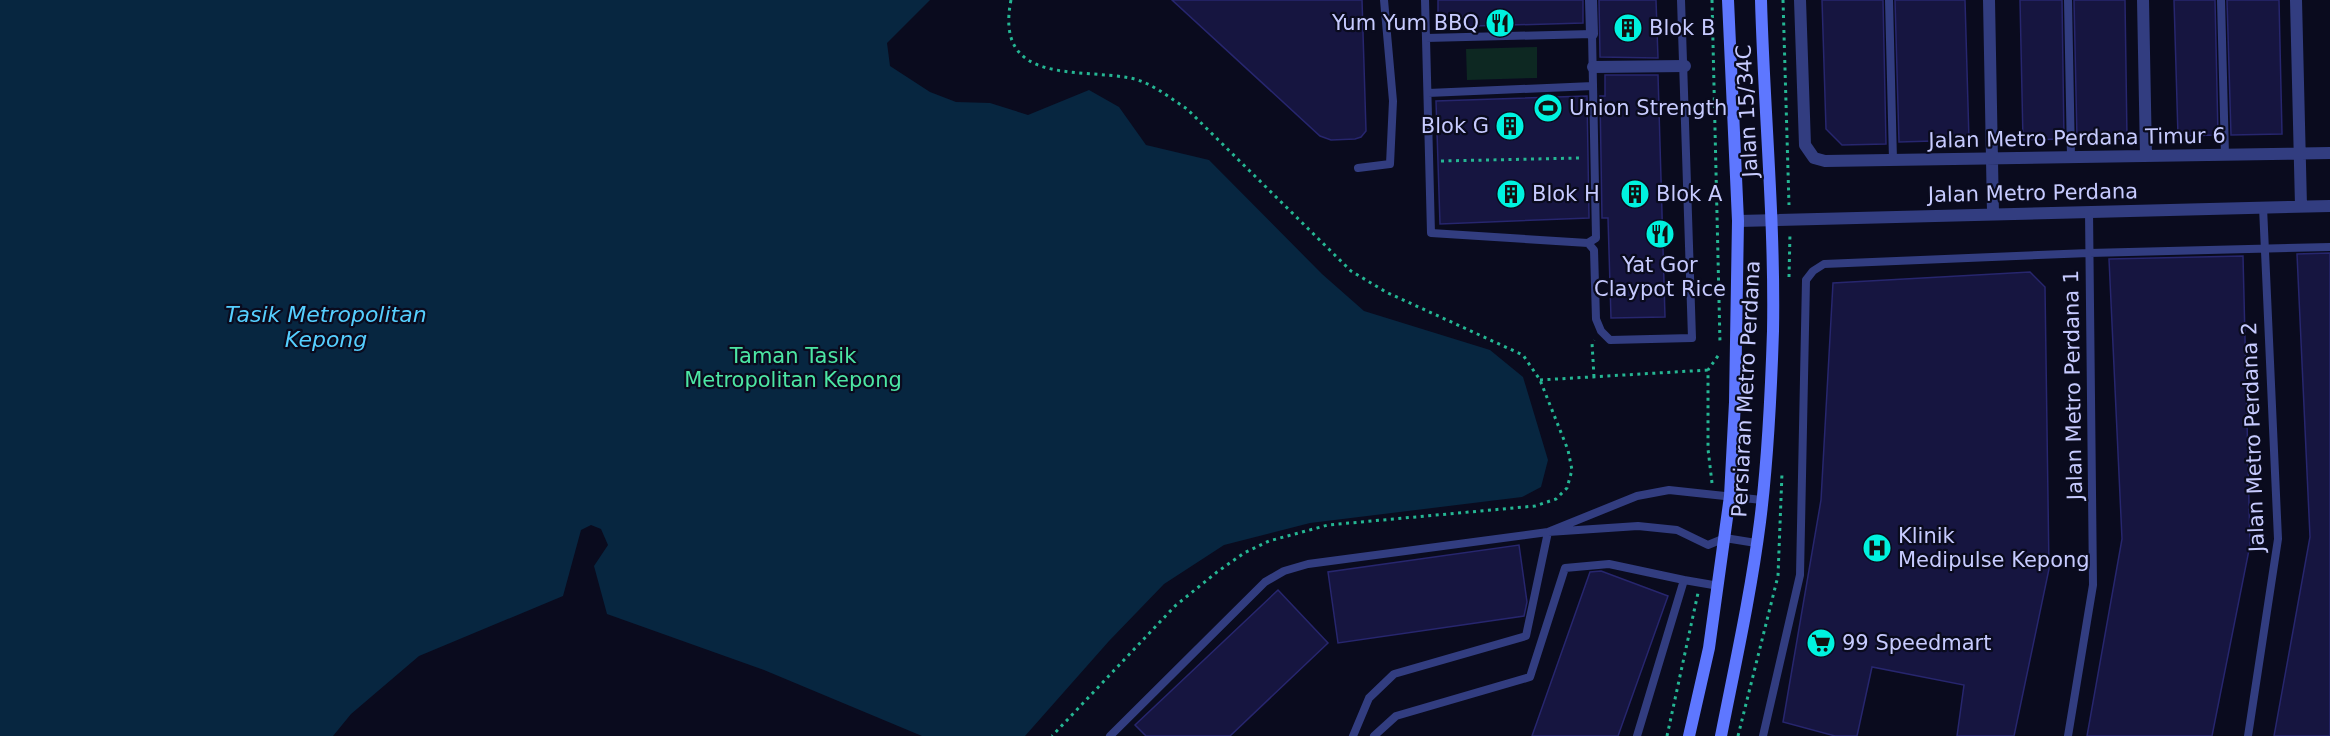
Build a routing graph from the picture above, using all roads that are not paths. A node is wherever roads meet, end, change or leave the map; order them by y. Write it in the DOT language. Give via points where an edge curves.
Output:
graph roads {
  1 [pos="1384,0"];
  2 [pos="1425,0"];
  3 [pos="1591,0"];
  4 [pos="1681,0"];
  5 [pos="1728,0"];
  6 [pos="1761,0"];
  7 [pos="1800,0"];
  8 [pos="1889,0"];
  9 [pos="1989,0"];
  10 [pos="2068,0"];
  11 [pos="2143,0"];
  12 [pos="2221,0"];
  13 [pos="2296,0"];
  14 [pos="1592,34"];
  15 [pos="1426,38"];
  16 [pos="1684,66"];
  17 [pos="1593,67"];
  18 [pos="1593,86"];
  19 [pos="1428,93"];
  20 [pos="2330,153"];
  21 [pos="2300,154"];
  22 [pos="2224,155"];
  23 [pos="2146,156"];
  24 [pos="2072,157"];
  25 [pos="1992,159"];
  26 [pos="1893,160"];
  27 [pos="1358,168"];
  28 [pos="2301,206"];
  29 [pos="2330,206"];
  30 [pos="2263,207"];
  31 [pos="2089,211"];
  32 [pos="1993,213"];
  33 [pos="1772,220"];
  34 [pos="1738,221"];
  35 [pos="1588,243"];
  36 [pos="2330,247"];
  37 [pos="2265,248"];
  38 [pos="2089,253"];
  39 [pos="1730,496"];
  40 [pos="1762,500"];
  41 [pos="1548,532"];
  42 [pos="1725,538"];
  43 [pos="1756,543"];
  44 [pos="1684,580"];
  45 [pos="1719,586"];
  46 [pos="1110,736"];
  47 [pos="1353,736"];
  48 [pos="1374,736"];
  49 [pos="1637,736"];
  50 [pos="1689,736"];
  51 [pos="1721,736"];
  52 [pos="1763,736"];
  53 [pos="2068,736"];
  54 [pos="2248,736"];
  1 -- 27 [label="lane" via="1392,101 1390,164"];
  2 -- 15 [label="lane"];
  3 -- 14 [label="street"];
  4 -- 16 [label="lane"];
  5 -- 34 [label="street, Jalan 15/34C"];
  6 -- 33 [label="street, Jalan 15/34C"];
  7 -- 26 [label="street, Jalan Metro Perdana Timur 6" via="1805,145 1814,158 1825,161"];
  8 -- 26 [label="lane"];
  9 -- 25 [label="street"];
  10 -- 24 [label="lane"];
  11 -- 23 [label="street"];
  12 -- 22 [label="lane"];
  13 -- 21 [label="street"];
  14 -- 15 [label="lane"];
  14 -- 17 [label="lane"];
  15 -- 19 [label="lane"];
  16 -- 17 [label="street"];
  16 -- 35 [label="lane" via="1692,338 1610,340 1596,319 1594,250"];
  17 -- 18 [label="lane"];
  18 -- 19 [label="lane"];
  18 -- 35 [label="lane" via="1596,238"];
  19 -- 35 [label="lane" via="1431,233"];
  20 -- 21 [label="street, Jalan Metro Perdana Timur 6"];
  21 -- 22 [label="street, Jalan Metro Perdana Timur 6"];
  21 -- 28 [label="street"];
  22 -- 23 [label="street, Jalan Metro Perdana Timur 6"];
  23 -- 24 [label="street, Jalan Metro Perdana Timur 6"];
  24 -- 25 [label="street, Jalan Metro Perdana Timur 6"];
  25 -- 26 [label="street, Jalan Metro Perdana Timur 6"];
  25 -- 32 [label="street"];
  28 -- 29 [label="street, Jalan Metro Perdana"];
  28 -- 30 [label="street, Jalan Metro Perdana"];
  30 -- 31 [label="street, Jalan Metro Perdana"];
  30 -- 37 [label="lane, Jalan Metro Perdana 2"];
  31 -- 32 [label="street, Jalan Metro Perdana"];
  31 -- 38 [label="lane, Jalan Metro Perdana 1"];
  32 -- 33 [label="street, Jalan Metro Perdana"];
  33 -- 34 [label="street, Jalan Metro Perdana"];
  33 -- 40 [label="street, Persiaran Metro Perdana" via="1773,331"];
  34 -- 39 [label="street, Persiaran Metro Perdana"];
  36 -- 37 [label="lane"];
  37 -- 38 [label="lane"];
  37 -- 54 [label="lane, Jalan Metro Perdana 2" via="2278,539"];
  38 -- 52 [label="lane" via="1824,264 1806,280 1800,575"];
  38 -- 53 [label="lane, Jalan Metro Perdana 1" via="2093,585"];
  39 -- 40 [label="lane"];
  39 -- 41 [label="lane" via="1669,490 1637,496"];
  39 -- 42 [label="street, Persiaran Metro Perdana"];
  40 -- 43 [label="street, Persiaran Metro Perdana"];
  41 -- 42 [label="lane" via="1638,526 1677,530 1708,545"];
  41 -- 46 [label="lane" via="1308,564 1284,571 1265,582"];
  41 -- 47 [label="lane" via="1526,636 1394,674 1369,698"];
  42 -- 43 [label="lane"];
  42 -- 45 [label="street, Persiaran Metro Perdana"];
  43 -- 51 [label="street, Persiaran Metro Perdana"];
  44 -- 45 [label="lane"];
  44 -- 48 [label="lane" via="1609,564 1565,568 1530,677 1396,716"];
  44 -- 49 [label="lane"];
  45 -- 50 [label="street, Persiaran Metro Perdana"];
}
